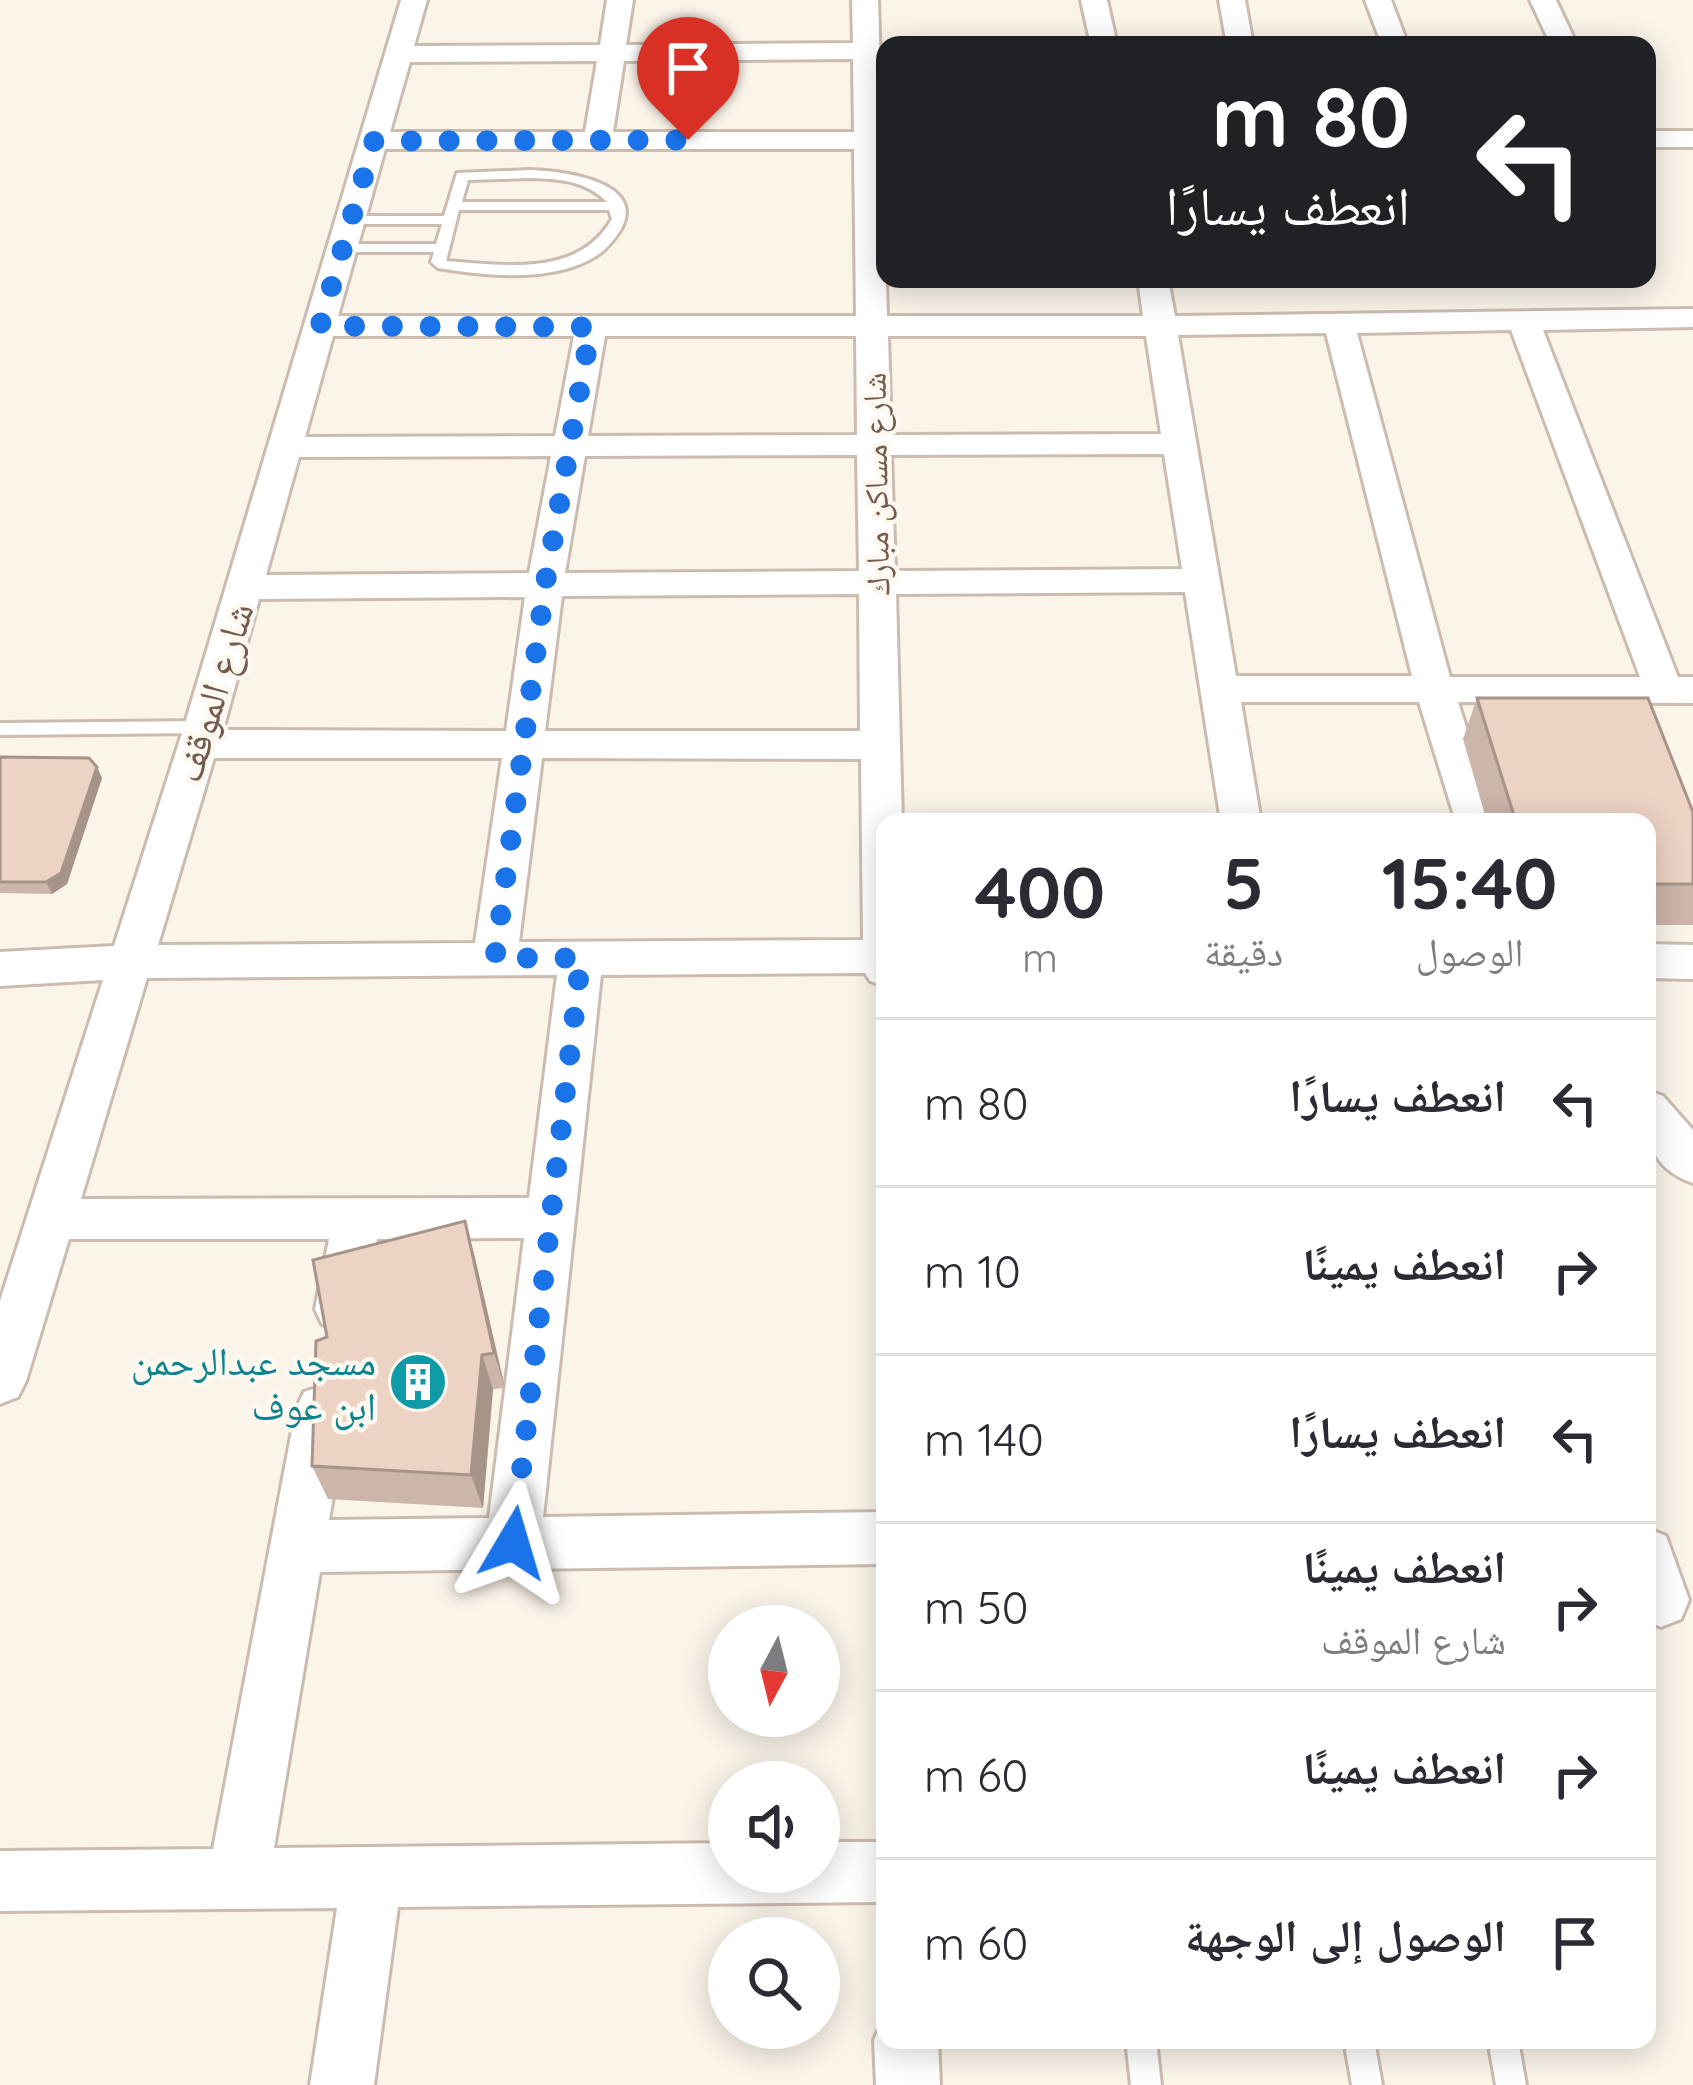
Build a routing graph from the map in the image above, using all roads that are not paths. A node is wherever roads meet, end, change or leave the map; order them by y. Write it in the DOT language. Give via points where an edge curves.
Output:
graph roads {
  1 [pos="414,0"];
  2 [pos="620,0"];
  3 [pos="865,0"];
  4 [pos="1094,0"];
  5 [pos="1232,0"];
  6 [pos="1378,0"];
  7 [pos="1543,0"];
  8 [pos="1102,36"];
  9 [pos="1238,36"];
  10 [pos="1391,36"];
  11 [pos="1560,36"];
  12 [pos="398,54"];
  13 [pos="611,54"];
  14 [pos="872,59"];
  15 [pos="1656,139"];
  16 [pos="1693,139"];
  17 [pos="876,140"];
  18 [pos="374,141"];
  19 [pos="598,141"];
  20 [pos="453,206"];
  21 [pos="618,206"];
  22 [pos="347,234"];
  23 [pos="442,248"];
  24 [pos="1155,288"];
  25 [pos="1693,318"];
  26 [pos="1523,320"];
  27 [pos="1339,323"];
  28 [pos="320,326"];
  29 [pos="1162,326"];
  30 [pos="591,327"];
  31 [pos="872,327"];
  32 [pos="1181,444"];
  33 [pos="873,446"];
  34 [pos="284,447"];
  35 [pos="570,448"];
  36 [pos="1203,580"];
  37 [pos="876,583"];
  38 [pos="545,585"];
  39 [pos="244,587"];
  40 [pos="1220,689"];
  41 [pos="1678,690"];
  42 [pos="1435,691"];
  43 [pos="0,729"];
  44 [pos="202,735"];
  45 [pos="879,745"];
  46 [pos="524,747"];
  47 [pos="881,813"];
  48 [pos="1239,813"];
  49 [pos="1473,813"];
  50 [pos="876,956"];
  51 [pos="495,958"];
  52 [pos="581,958"];
  53 [pos="1656,961"];
  54 [pos="129,962"];
  55 [pos="1693,962"];
  56 [pos="0,969"];
  57 [pos="1656,1120"];
  58 [pos="1693,1163"];
  59 [pos="357,1217"];
  60 [pos="552,1218"];
  61 [pos="48,1219"];
  62 [pos="0,1381"];
  63 [pos="876,1538"];
  64 [pos="513,1543"];
  65 [pos="297,1546"];
  66 [pos="876,1872"];
  67 [pos="372,1878"];
  68 [pos="238,1879"];
  69 [pos="0,1882"];
  70 [pos="906,2049"];
  71 [pos="1143,2049"];
  72 [pos="1361,2049"];
  73 [pos="1505,2049"];
  74 [pos="342,2085"];
  75 [pos="908,2085"];
  76 [pos="1146,2085"];
  77 [pos="1367,2085"];
  78 [pos="1511,2085"];
  1 -- 12 [label="street, شارع الموقف"];
  2 -- 13 [label="street"];
  3 -- 14 [label="street, شارع مساكن مبارك"];
  4 -- 8 [label="street"];
  5 -- 9 [label="street"];
  6 -- 10 [label="street"];
  7 -- 11 [label="street"];
  12 -- 13 [label="street"];
  12 -- 18 [label="street, شارع الموقف"];
  13 -- 14 [label="street"];
  13 -- 19 [label="street"];
  14 -- 17 [label="street, شارع مساكن مبارك"];
  15 -- 16 [label="street"];
  17 -- 19 [label="street"];
  17 -- 31 [label="street, شارع مساكن مبارك"];
  18 -- 19 [label="street"];
  18 -- 22 [label="street, شارع الموقف"];
  20 -- 21 [label="lane"];
  20 -- 21 [label="lane" via="462,176 589,178"];
  20 -- 22 [label="lane"];
  20 -- 23 [label="lane"];
  21 -- 23 [label="lane" via="604,245 567,266 445,266 438,262"];
  22 -- 23 [label="lane"];
  22 -- 28 [label="street, شارع الموقف"];
  24 -- 29 [label="street"];
  25 -- 26 [label="street"];
  26 -- 27 [label="street"];
  26 -- 41 [label="street"];
  27 -- 29 [label="street"];
  27 -- 42 [label="street"];
  28 -- 30 [label="street"];
  28 -- 34 [label="street, شارع الموقف"];
  29 -- 31 [label="street"];
  29 -- 32 [label="street"];
  30 -- 31 [label="street"];
  30 -- 35 [label="street"];
  31 -- 33 [label="street, شارع مساكن مبارك"];
  32 -- 33 [label="street"];
  32 -- 36 [label="street"];
  33 -- 35 [label="street"];
  33 -- 37 [label="street, شارع مساكن مبارك"];
  34 -- 35 [label="street"];
  34 -- 39 [label="street, شارع الموقف"];
  35 -- 38 [label="street"];
  36 -- 37 [label="street"];
  36 -- 40 [label="street"];
  37 -- 38 [label="street"];
  37 -- 45 [label="street, شارع مساكن مبارك"];
  38 -- 39 [label="street"];
  38 -- 46 [label="street"];
  39 -- 44 [label="street, شارع الموقف"];
  40 -- 42 [label="street"];
  40 -- 48 [label="street"];
  41 -- 42 [label="street"];
  42 -- 49 [label="street"];
  43 -- 44 [label="lane"];
  44 -- 46 [label="street"];
  44 -- 54 [label="street, شارع الموقف"];
  45 -- 46 [label="street"];
  45 -- 47 [label="street, شارع مساكن مبارك"];
  46 -- 51 [label="street"];
  50 -- 52 [label="street"];
  51 -- 52 [label="street"];
  51 -- 54 [label="street"];
  52 -- 60 [label="street"];
  53 -- 55 [label="street"];
  54 -- 56 [label="street"];
  54 -- 61 [label="street, شارع الموقف"];
  57 -- 58 [label="street"];
  59 -- 60 [label="street"];
  59 -- 61 [label="street"];
  59 -- 65 [label="street"];
  60 -- 64 [label="street"];
  61 -- 62 [label="street, شارع الموقف"];
  63 -- 64 [label="street"];
  64 -- 65 [label="street"];
  65 -- 68 [label="street"];
  66 -- 67 [label="street"];
  67 -- 68 [label="street"];
  67 -- 74 [label="street"];
  68 -- 69 [label="street"];
  70 -- 75 [label="street"];
  71 -- 76 [label="lane"];
  72 -- 77 [label="lane"];
  73 -- 78 [label="lane"];
}
